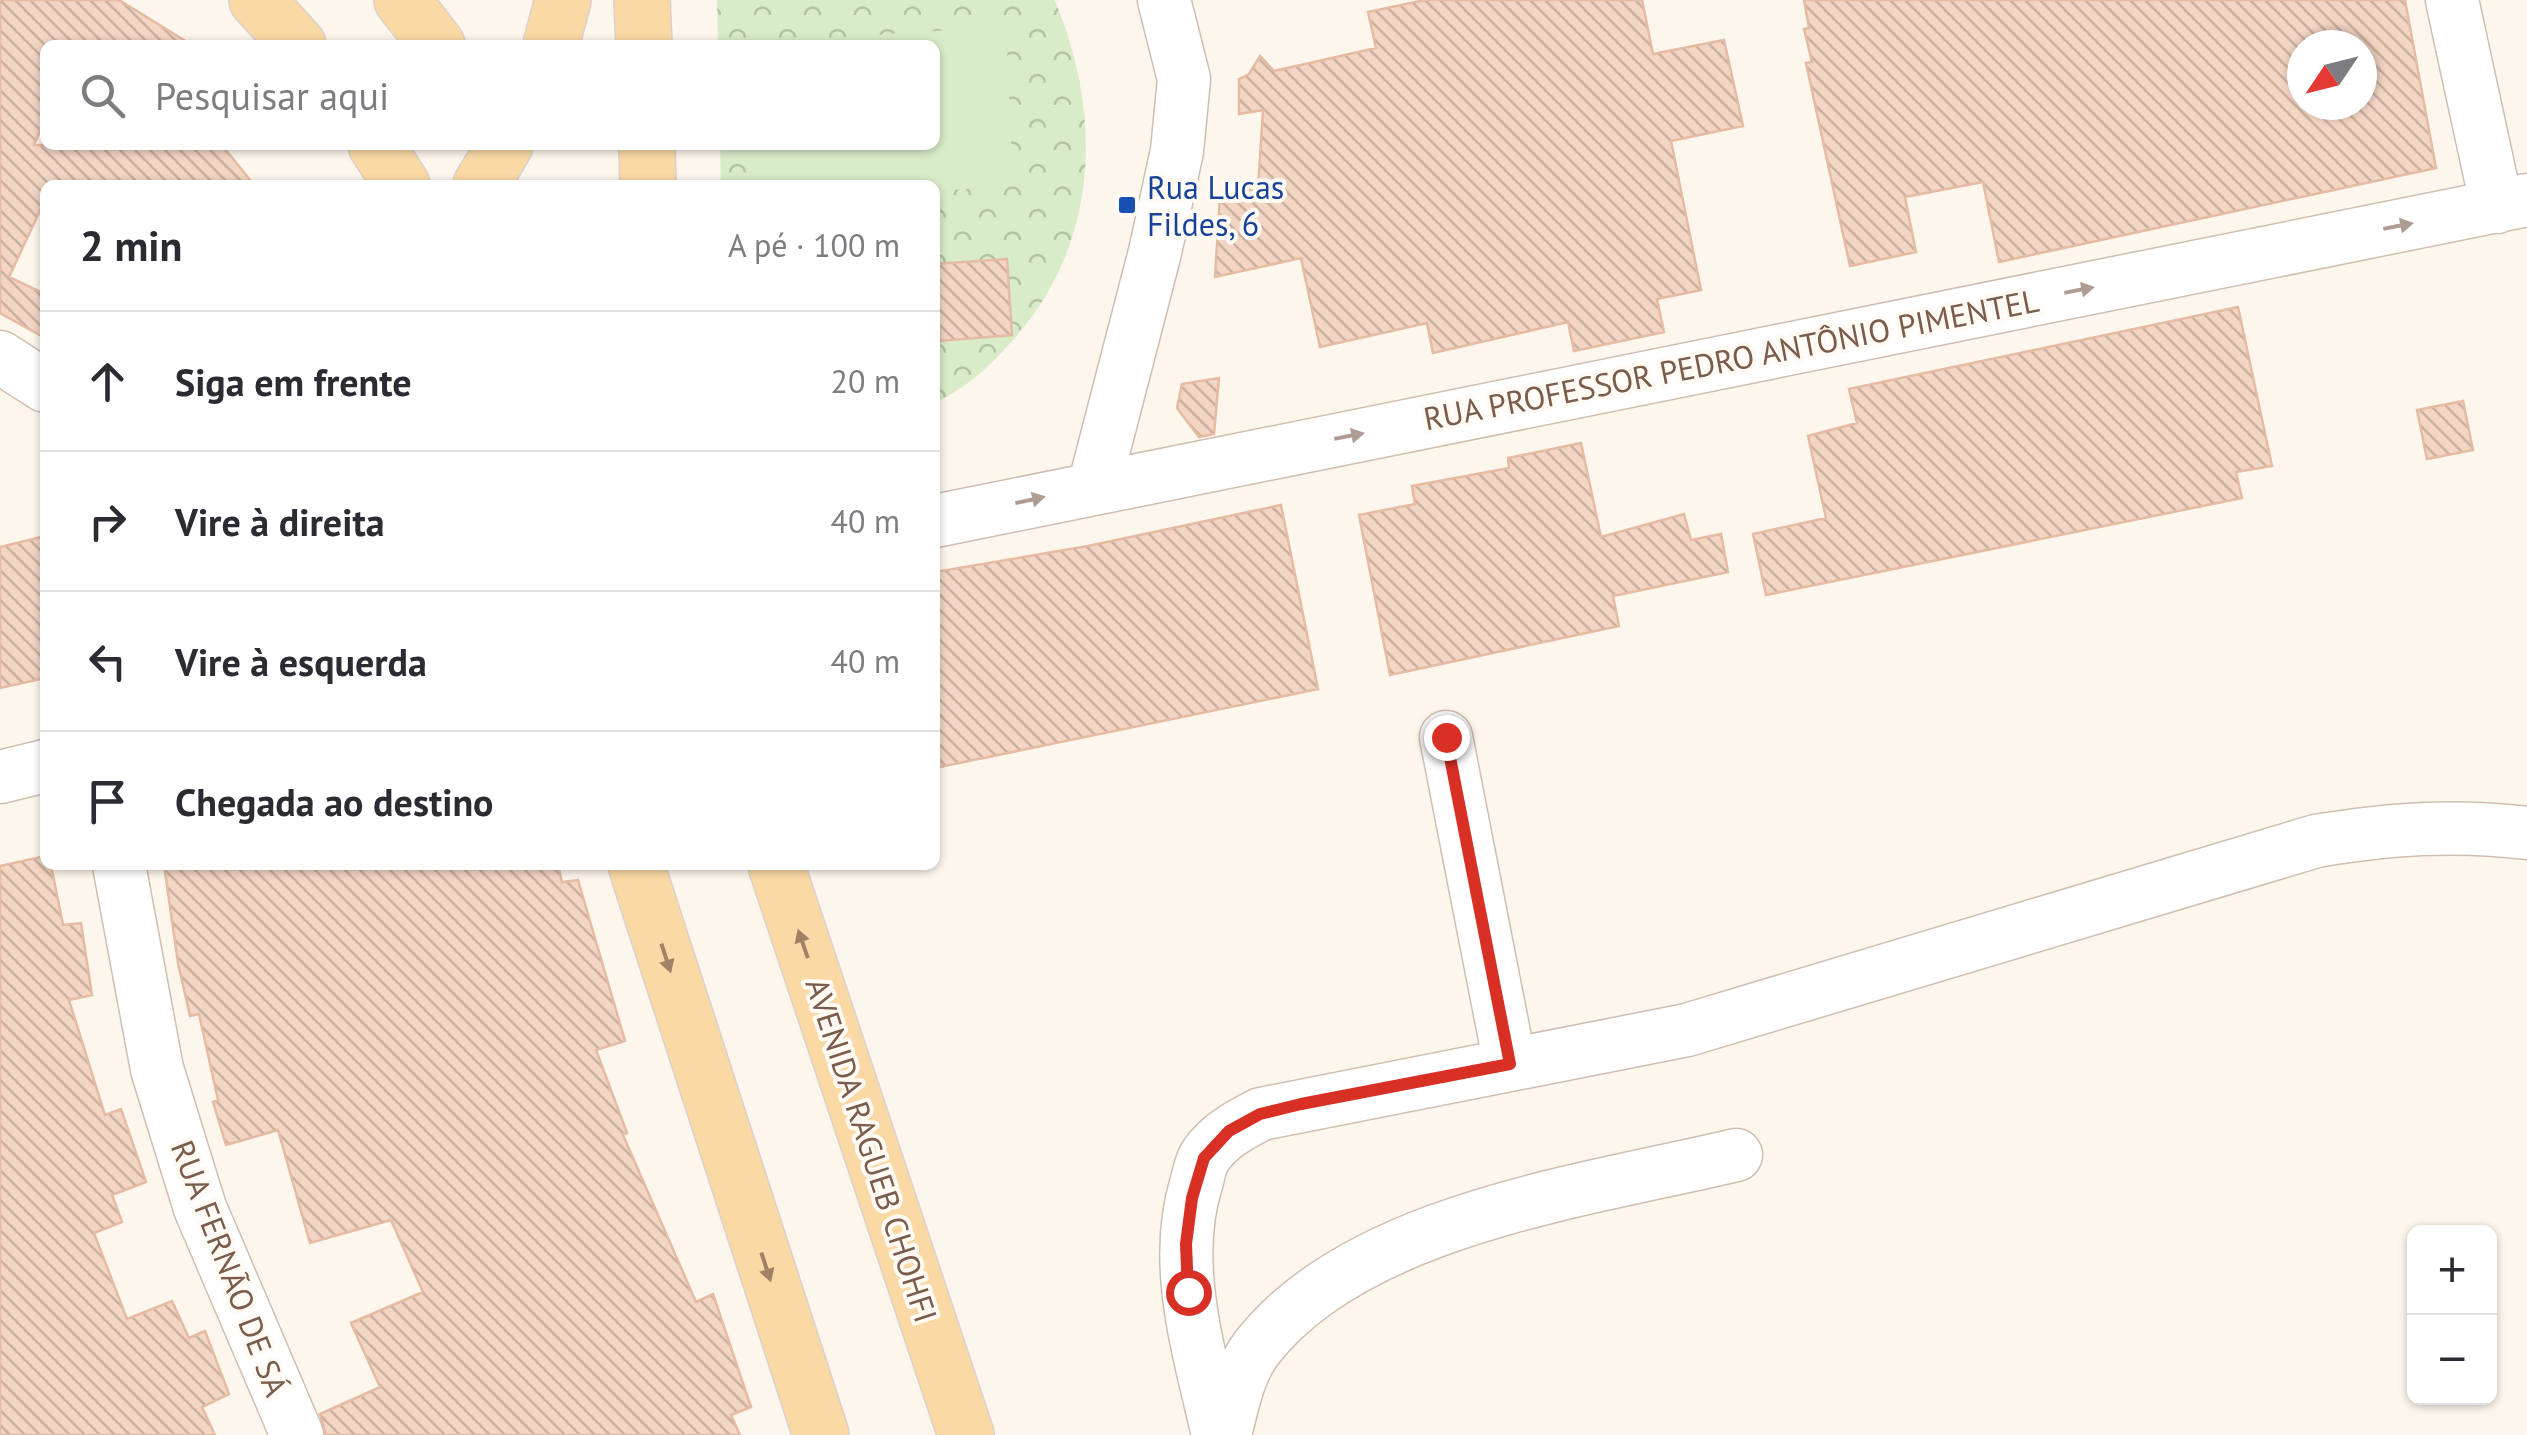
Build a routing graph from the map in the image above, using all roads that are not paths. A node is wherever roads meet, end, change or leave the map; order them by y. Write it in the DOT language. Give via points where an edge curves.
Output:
graph roads {
  1 [pos="257,0"];
  2 [pos="402,0"];
  3 [pos="563,0"];
  4 [pos="642,0"];
  5 [pos="2452,0"];
  6 [pos="1168,1"];
  7 [pos="293,40"];
  8 [pos="433,40"];
  9 [pos="552,40"];
  10 [pos="644,40"];
  11 [pos="505,150"];
  12 [pos="511,150"];
  13 [pos="646,150"];
  14 [pos="484,180"];
  15 [pos="529,180"];
  16 [pos="648,180"];
  17 [pos="2512,203"];
  18 [pos="0,357"];
  19 [pos="40,383"];
  20 [pos="1094,486"];
  21 [pos="940,520"];
  22 [pos="1446,737"];
  23 [pos="40,767"];
  24 [pos="0,777"];
  25 [pos="2527,832"];
  26 [pos="120,870"];
  27 [pos="638,870"];
  28 [pos="778,870"];
  29 [pos="1510,1064"];
  30 [pos="1736,1156"];
  31 [pos="297,1435"];
  32 [pos="821,1435"];
  33 [pos="966,1435"];
  34 [pos="1221,1435"];
  1 -- 7 [label="main road"];
  2 -- 8 [label="main road"];
  3 -- 9 [label="main road"];
  4 -- 10 [label="main road"];
  5 -- 17 [label="street"];
  6 -- 20 [label="street" via="1184,79 1177,151"];
  11 -- 14 [label="main road"];
  12 -- 15 [label="main road"];
  13 -- 16 [label="main road"];
  20 -- 17 [label="street, RUA PROFESSOR PEDRO ANTÔNIO PIMENTEL, one-way"];
  18 -- 19 [label="street"];
  21 -- 20 [label="street, RUA PROFESSOR PEDRO ANTÔNIO PIMENTEL, one-way"];
  22 -- 29 [label="street"];
  23 -- 24 [label="street"];
  25 -- 29 [label="street" via="2391,829 2316,841 1686,1030"];
  26 -- 31 [label="street, RUA FERNÃO DE SÁ" via="157,1069 200,1208"];
  27 -- 32 [label="main road, one-way"];
  33 -- 28 [label="main road, AVENIDA RAGUEB CHOHFI, one-way"];
  29 -- 34 [label="street" via="1260,1114 1229,1131 1204,1158 1186,1244 1188,1292"];
  30 -- 34 [label="street" via="1472,1218 1399,1244 1293,1310 1254,1352"];
}
